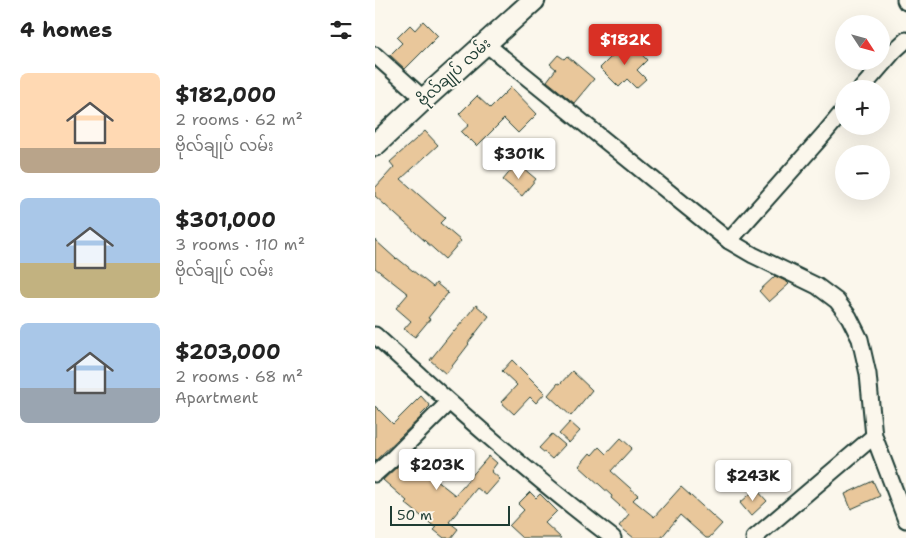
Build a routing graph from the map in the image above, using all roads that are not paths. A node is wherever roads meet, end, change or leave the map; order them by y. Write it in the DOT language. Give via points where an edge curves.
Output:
graph roads {
  1 [pos="534,0"];
  2 [pos="906,40"];
  3 [pos="486,44"];
  4 [pos="375,55"];
  5 [pos="869,80"];
  6 [pos="424,100"];
  7 [pos="835,121"];
  8 [pos="375,145"];
  9 [pos="729,241"];
  10 [pos="375,335"];
  11 [pos="449,402"];
  12 [pos="873,436"];
  13 [pos="375,474"];
  14 [pos="906,520"];
  15 [pos="613,538"];
  16 [pos="754,538"];
  1 -- 3 [label="street, ဗိုလ်ချုပ် လမ်း"];
  2 -- 5 [label="street"];
  3 -- 6 [label="street, ဗိုလ်ချုပ် လမ်း"];
  3 -- 9 [label="street"];
  4 -- 6 [label="street"];
  6 -- 8 [label="street, ဗိုလ်ချုပ် လမ်း"];
  7 -- 9 [label="street"];
  9 -- 12 [label="street" via="817,286 837,301 849,317 860,339 868,374"];
  10 -- 11 [label="street"];
  11 -- 13 [label="street"];
  11 -- 15 [label="street" via="570,506"];
  12 -- 14 [label="street"];
  12 -- 16 [label="street"];
}
